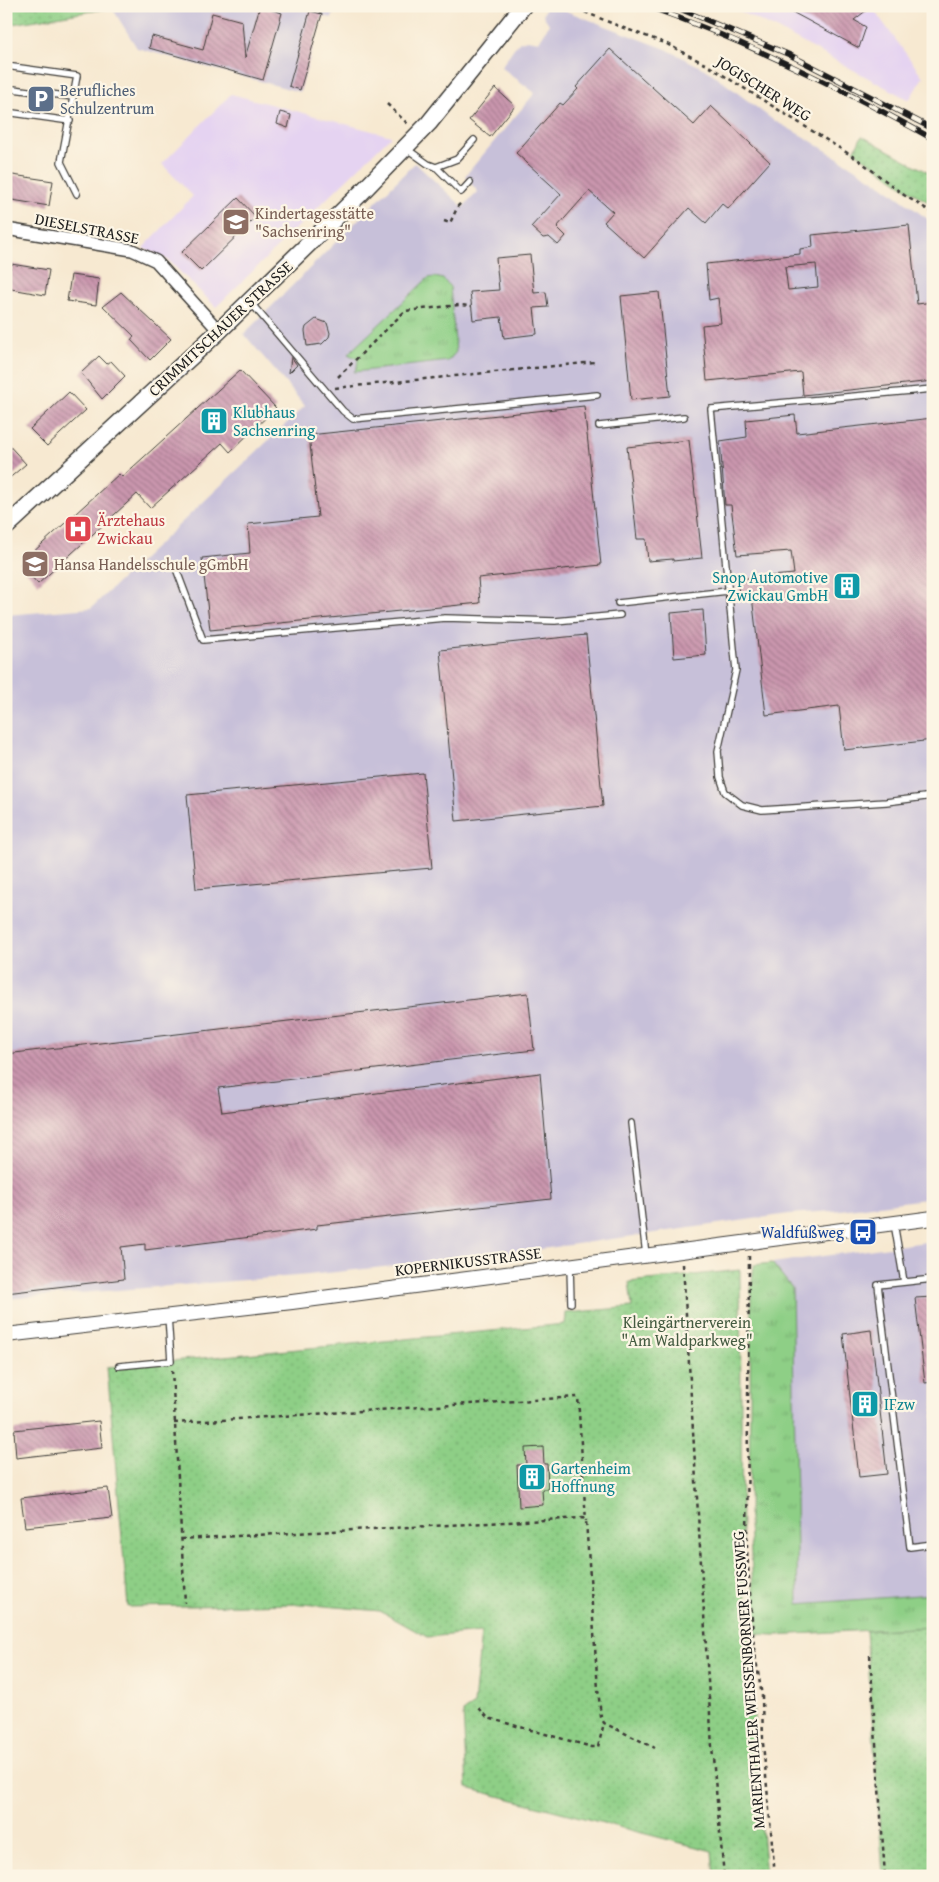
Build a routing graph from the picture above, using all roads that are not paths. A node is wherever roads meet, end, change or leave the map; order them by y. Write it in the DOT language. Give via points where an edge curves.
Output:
graph roads {
  1 [pos="523,6"];
  2 [pos="6,66"];
  3 [pos="6,88"];
  4 [pos="73,97"];
  5 [pos="6,112"];
  6 [pos="70,121"];
  7 [pos="474,140"];
  8 [pos="405,148"];
  9 [pos="436,167"];
  10 [pos="470,182"];
  11 [pos="77,194"];
  12 [pos="6,229"];
  13 [pos="250,301"];
  14 [pos="219,331"];
  15 [pos="933,389"];
  16 [pos="597,395"];
  17 [pos="684,417"];
  18 [pos="599,426"];
  19 [pos="6,527"];
  20 [pos="175,566"];
  21 [pos="728,591"];
  22 [pos="618,603"];
  23 [pos="620,615"];
  24 [pos="933,796"];
  25 [pos="631,1123"];
  26 [pos="933,1218"];
  27 [pos="894,1222"];
  28 [pos="646,1255"];
  29 [pos="570,1266"];
  30 [pos="933,1279"];
  31 [pos="904,1282"];
  32 [pos="572,1303"];
  33 [pos="168,1316"];
  34 [pos="6,1335"];
  35 [pos="118,1366"];
  36 [pos="933,1544"];
  1 -- 8 [label="main road, CRIMMITSCHAUER STRASSE"];
  2 -- 4 [label="lane" via="77,76"];
  3 -- 4 [label="lane"];
  4 -- 6 [label="lane"];
  5 -- 6 [label="lane"];
  6 -- 11 [label="lane" via="61,162"];
  7 -- 9 [label="lane" via="457,159"];
  8 -- 9 [label="lane"];
  8 -- 13 [label="main road, CRIMMITSCHAUER STRASSE"];
  9 -- 10 [label="lane" via="461,192"];
  12 -- 14 [label="street, DIESELSTRASSE" via="132,250 156,261"];
  13 -- 14 [label="main road, CRIMMITSCHAUER STRASSE"];
  13 -- 16 [label="lane" via="353,419"];
  14 -- 19 [label="main road, CRIMMITSCHAUER STRASSE"];
  15 -- 21 [label="lane" via="711,409"];
  17 -- 18 [label="lane"];
  20 -- 23 [label="lane" via="203,640 445,618 555,621"];
  21 -- 22 [label="lane"];
  21 -- 24 [label="lane" via="736,670 718,751 725,792 742,805 762,810"];
  25 -- 28 [label="lane"];
  26 -- 27 [label="street, KOPERNIKUSSTRASSE"];
  27 -- 28 [label="street, KOPERNIKUSSTRASSE"];
  27 -- 31 [label="lane"];
  28 -- 29 [label="street, KOPERNIKUSSTRASSE"];
  29 -- 32 [label="lane"];
  29 -- 33 [label="street, KOPERNIKUSSTRASSE"];
  30 -- 31 [label="lane"];
  31 -- 36 [label="lane" via="878,1285 910,1547"];
  33 -- 34 [label="street, KOPERNIKUSSTRASSE"];
  33 -- 35 [label="lane" via="171,1361"];
}
